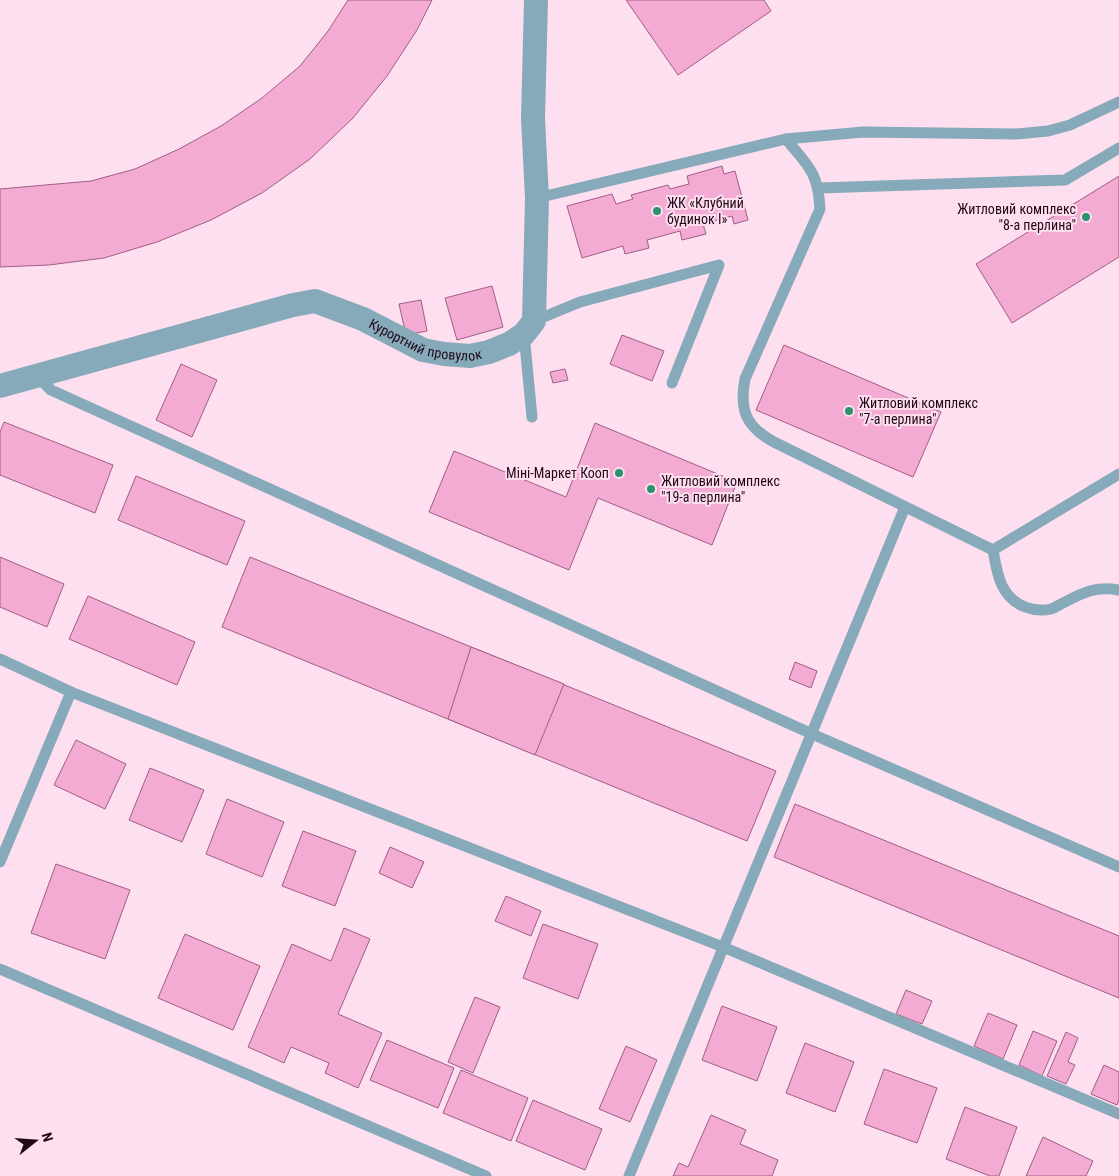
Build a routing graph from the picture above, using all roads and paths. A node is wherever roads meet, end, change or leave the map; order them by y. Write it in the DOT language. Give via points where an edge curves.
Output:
graph roads {
  1 [pos="536,0"];
  2 [pos="1119,102"];
  3 [pos="786,139"];
  4 [pos="1119,148"];
  5 [pos="818,188"];
  6 [pos="537,198"];
  7 [pos="529,328"];
  8 [pos="36,375"];
  9 [pos="672,383"];
  10 [pos="0,386"];
  11 [pos="532,418"];
  12 [pos="1119,474"];
  13 [pos="905,507"];
  14 [pos="993,550"];
  15 [pos="1119,590"];
  16 [pos="0,659"];
  17 [pos="71,692"];
  18 [pos="812,734"];
  19 [pos="0,862"];
  20 [pos="1119,867"];
  21 [pos="723,947"];
  22 [pos="0,969"];
  23 [pos="1119,1114"];
  24 [pos="486,1176"];
  25 [pos="629,1176"];
  1 -- 6 [label="street" via="534,118"];
  2 -- 3 [label="lane" via="1070,125 1048,131 1016,134 863,132"];
  3 -- 5 [label="lane" via="810,167"];
  3 -- 6 [label="lane"];
  4 -- 5 [label="lane" via="1065,180"];
  5 -- 13 [label="lane" via="820,209 745,379 742,394 744,410 760,435"];
  6 -- 7 [label="street"];
  7 -- 8 [label="street, Курортний провулок" via="509,344 490,352 470,356 444,354 423,350 363,319 315,301"];
  7 -- 9 [label="lane" via="580,302 719,265"];
  7 -- 11 [label="lane"];
  8 -- 10 [label="street, Курортний провулок"];
  8 -- 18 [label="lane" via="52,390"];
  12 -- 14 [label="lane"];
  13 -- 14 [label="lane"];
  13 -- 18 [label="lane"];
  14 -- 15 [label="lane" via="1004,592 1017,604 1033,610 1051,609 1088,590"];
  16 -- 17 [label="lane"];
  17 -- 19 [label="lane"];
  17 -- 21 [label="lane"];
  18 -- 20 [label="lane"];
  18 -- 21 [label="lane"];
  21 -- 23 [label="lane"];
  21 -- 25 [label="lane"];
  22 -- 24 [label="lane"];
}
